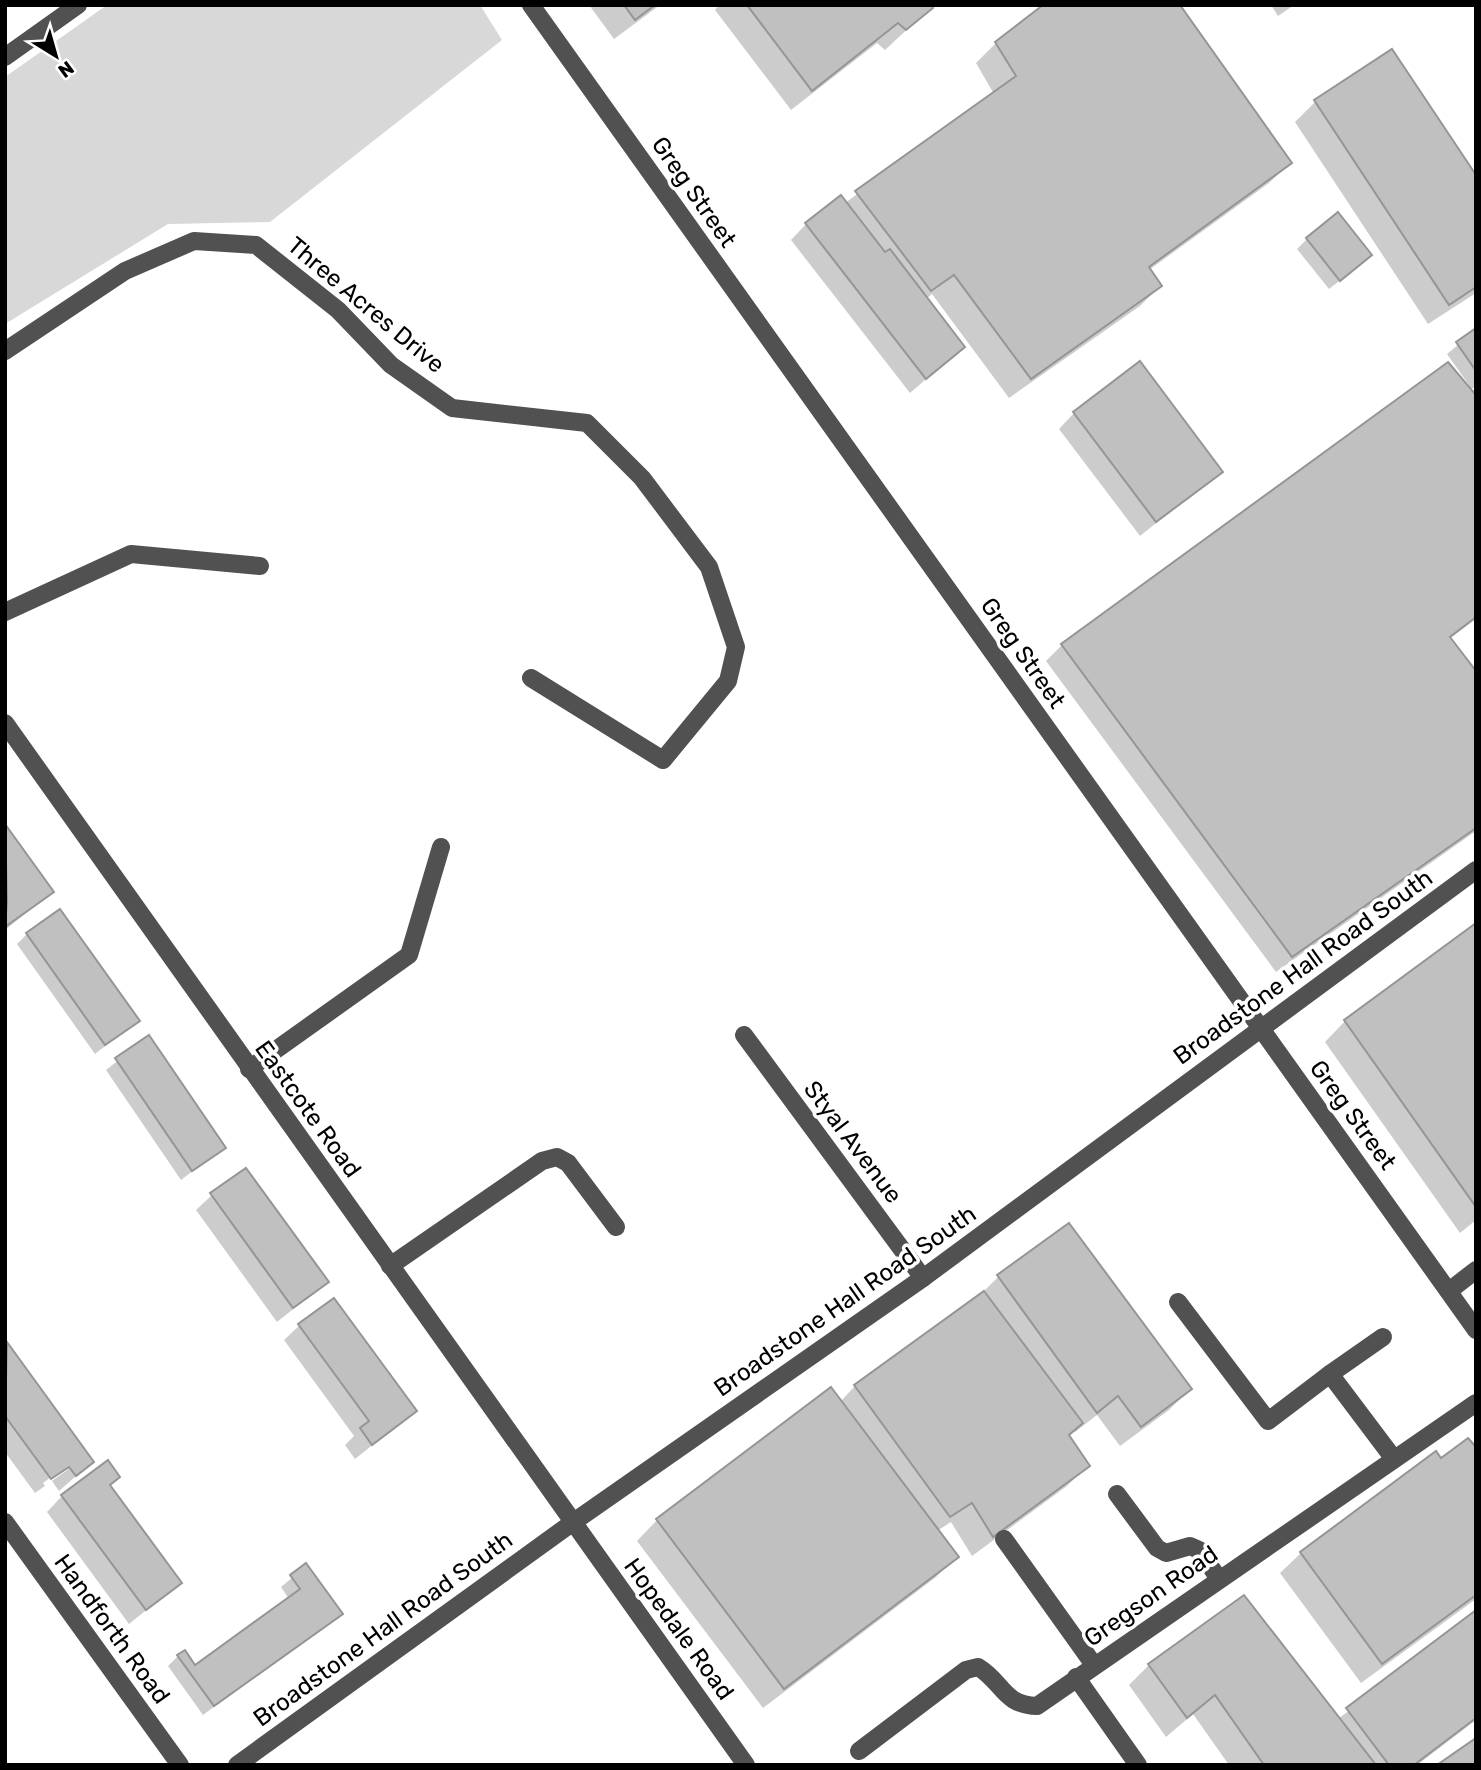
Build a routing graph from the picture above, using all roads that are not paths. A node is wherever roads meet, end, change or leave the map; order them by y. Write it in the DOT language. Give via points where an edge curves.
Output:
graph roads {
  1 [pos="79,5"];
  2 [pos="531,5"];
  3 [pos="5,57"];
  4 [pos="5,351"];
  5 [pos="260,566"];
  6 [pos="5,612"];
  7 [pos="531,678"];
  8 [pos="5,723"];
  9 [pos="441,847"];
  10 [pos="1476,870"];
  11 [pos="1260,1028"];
  12 [pos="744,1035"];
  13 [pos="249,1069"];
  14 [pos="616,1227"];
  15 [pos="390,1266"];
  16 [pos="1476,1270"];
  17 [pos="923,1278"];
  18 [pos="1449,1292"];
  19 [pos="1178,1302"];
  20 [pos="1476,1330"];
  21 [pos="1383,1337"];
  22 [pos="1330,1374"];
  23 [pos="1476,1403"];
  24 [pos="1394,1458"];
  25 [pos="1116,1494"];
  26 [pos="5,1522"];
  27 [pos="572,1523"];
  28 [pos="1004,1539"];
  29 [pos="1219,1579"];
  30 [pos="1094,1665"];
  31 [pos="1076,1677"];
  32 [pos="859,1751"];
  33 [pos="180,1765"];
  34 [pos="237,1765"];
  35 [pos="746,1765"];
  36 [pos="1138,1765"];
  1 -- 3 [label="street"];
  2 -- 11 [label="street, Greg Street"];
  4 -- 7 [label="street, Three Acres Drive" via="125,271 194,241 256,245 338,310 391,365 452,408 587,423 642,478 709,567 736,647 728,681 663,760"];
  5 -- 6 [label="street" via="131,554"];
  8 -- 13 [label="street, Eastcote Road"];
  9 -- 13 [label="street" via="409,955"];
  10 -- 11 [label="street, Broadstone Hall Road South"];
  11 -- 17 [label="street, Broadstone Hall Road South"];
  11 -- 18 [label="street, Greg Street"];
  12 -- 17 [label="street, Styal Avenue"];
  13 -- 15 [label="street, Eastcote Road"];
  14 -- 15 [label="street" via="568,1163 557,1157 542,1161"];
  15 -- 27 [label="street, Eastcote Road"];
  16 -- 18 [label="street"];
  17 -- 27 [label="street, Broadstone Hall Road South"];
  18 -- 20 [label="street, Greg Street"];
  19 -- 22 [label="street" via="1268,1421"];
  21 -- 22 [label="street"];
  22 -- 24 [label="street"];
  23 -- 24 [label="street, Gregson Road"];
  24 -- 29 [label="street, Gregson Road"];
  25 -- 29 [label="street" via="1157,1548 1166,1553 1190,1546 1199,1550"];
  26 -- 33 [label="street, Handforth Road"];
  27 -- 34 [label="street, Broadstone Hall Road South"];
  27 -- 35 [label="street, Hopedale Road"];
  28 -- 30 [label="street"];
  29 -- 30 [label="street, Gregson Road"];
  30 -- 31 [label="street, Gregson Road"];
  31 -- 32 [label="street, Gregson Road" via="1037,1706 1022,1706 1005,1696 990,1674 978,1667 966,1670"];
  31 -- 36 [label="street"];
}
